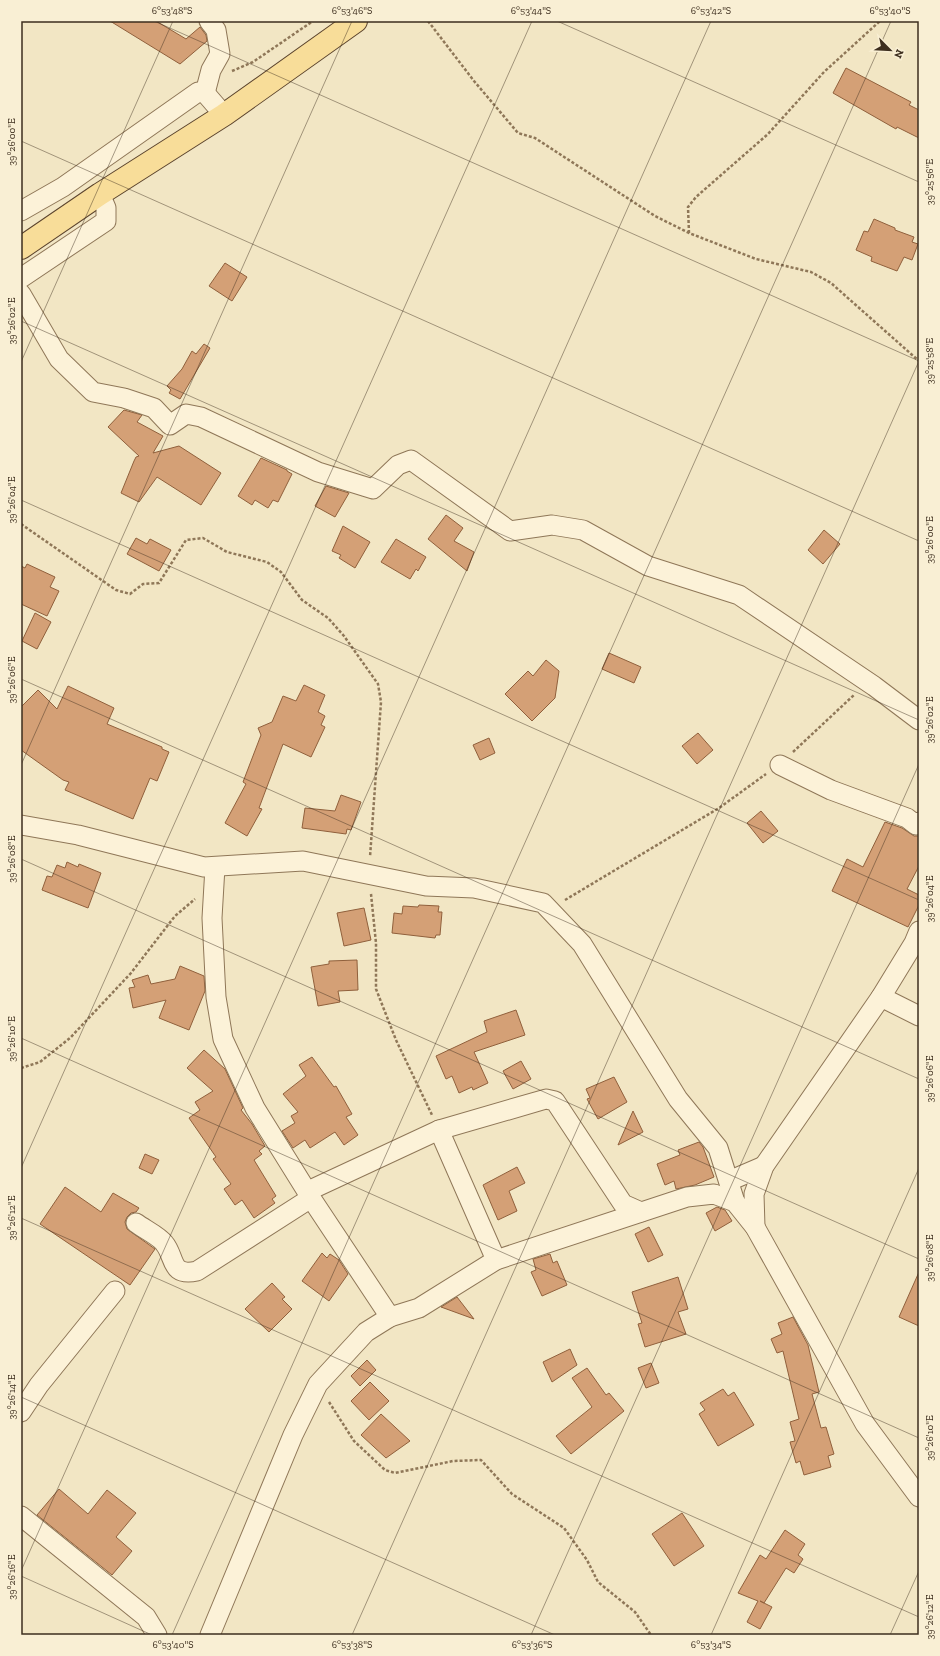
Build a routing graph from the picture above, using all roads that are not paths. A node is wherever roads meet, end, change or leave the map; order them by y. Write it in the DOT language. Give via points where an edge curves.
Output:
graph roads {
  1 [pos="209,21"];
  2 [pos="356,21"];
  3 [pos="206,88"];
  4 [pos="224,115"];
  5 [pos="100,194"];
  6 [pos="21,211"];
  7 [pos="21,248"];
  8 [pos="21,278"];
  9 [pos="21,294"];
  10 [pos="919,720"];
  11 [pos="780,765"];
  12 [pos="919,822"];
  13 [pos="21,825"];
  14 [pos="214,875"];
  15 [pos="917,940"];
  16 [pos="881,997"];
  17 [pos="919,1016"];
  18 [pos="439,1130"];
  19 [pos="764,1166"];
  20 [pos="729,1181"];
  21 [pos="309,1194"];
  22 [pos="735,1202"];
  23 [pos="641,1212"];
  24 [pos="136,1223"];
  25 [pos="755,1227"];
  26 [pos="496,1260"];
  27 [pos="115,1291"];
  28 [pos="390,1316"];
  29 [pos="21,1412"];
  30 [pos="919,1497"];
  31 [pos="21,1516"];
  32 [pos="157,1635"];
  33 [pos="210,1635"];
  1 -- 3 [label="street" via="216,30 220,54 211,70"];
  2 -- 4 [label="main road"];
  3 -- 4 [label="street"];
  3 -- 6 [label="street" via="63,186"];
  4 -- 5 [label="main road"];
  5 -- 7 [label="main road"];
  5 -- 8 [label="street" via="106,208 106,221"];
  9 -- 10 [label="street" via="60,359 93,392 124,398 154,408 170,424 186,414 202,417 318,472 374,489 398,465 411,460 510,531 552,525 584,530 648,566 739,595 874,686"];
  11 -- 12 [label="street" via="831,790 907,818 916,825"];
  13 -- 14 [label="street" via="78,835 204,867"];
  14 -- 20 [label="street" via="303,861 426,886 474,888 543,903 582,944 678,1099 718,1148"];
  14 -- 21 [label="street" via="212,918 216,997 223,1039 255,1108"];
  15 -- 16 [label="street"];
  16 -- 17 [label="street"];
  16 -- 19 [label="street"];
  18 -- 21 [label="street"];
  18 -- 23 [label="street" via="546,1099 555,1101 623,1204"];
  18 -- 26 [label="street"];
  19 -- 20 [label="street"];
  19 -- 25 [label="street" via="754,1194"];
  20 -- 22 [label="street"];
  21 -- 24 [label="street" via="197,1271 188,1273 175,1267 164,1243"];
  21 -- 28 [label="street"];
  22 -- 23 [label="street" via="714,1194 687,1198"];
  22 -- 25 [label="street"];
  23 -- 26 [label="street"];
  25 -- 30 [label="street" via="865,1424"];
  26 -- 28 [label="street" via="419,1308"];
  27 -- 29 [label="street" via="39,1385"];
  28 -- 33 [label="street" via="366,1332 318,1384 293,1436"];
  31 -- 32 [label="street" via="146,1618"];
}
